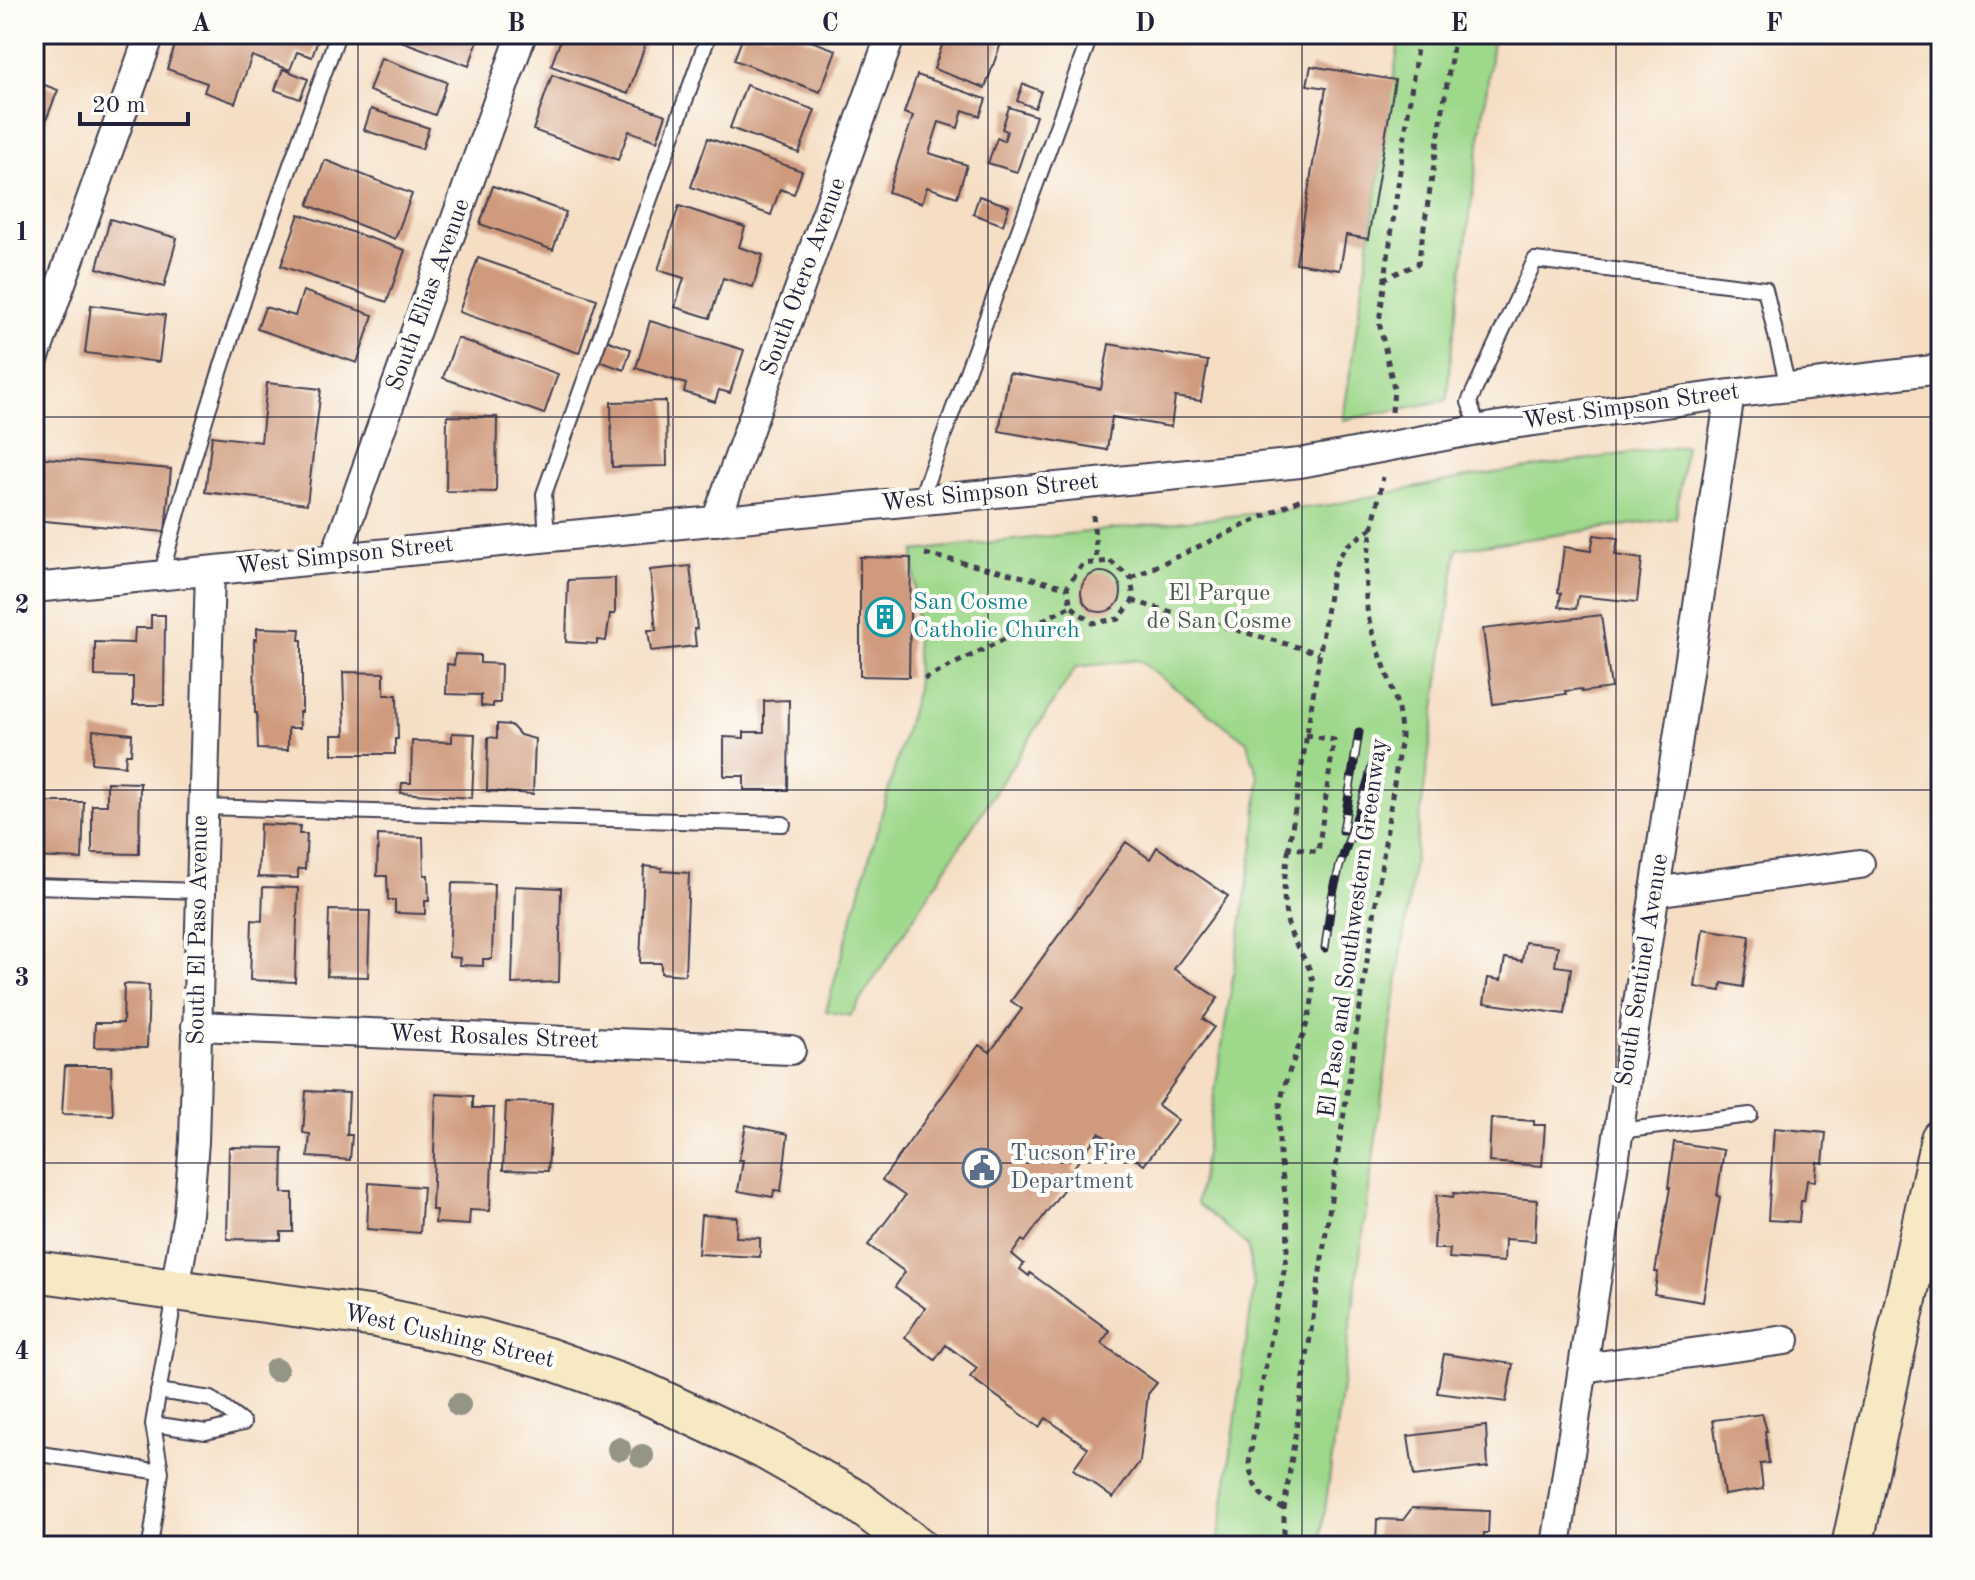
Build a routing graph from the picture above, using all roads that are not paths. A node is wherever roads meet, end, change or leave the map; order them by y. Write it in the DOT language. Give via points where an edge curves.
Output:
graph roads {
  1 [pos="150,34"];
  2 [pos="338,34"];
  3 [pos="522,34"];
  4 [pos="709,34"];
  5 [pos="891,34"];
  6 [pos="1091,34"];
  7 [pos="34,359"];
  8 [pos="1941,369"];
  9 [pos="1788,387"];
  10 [pos="1730,394"];
  11 [pos="1479,429"];
  12 [pos="920,500"];
  13 [pos="716,521"];
  14 [pos="547,537"];
  15 [pos="335,557"];
  16 [pos="210,571"];
  17 [pos="161,576"];
  18 [pos="34,588"];
  19 [pos="202,807"];
  20 [pos="783,824"];
  21 [pos="1860,864"];
  22 [pos="34,886"];
  23 [pos="200,891"];
  24 [pos="1654,892"];
  25 [pos="196,1026"];
  26 [pos="791,1050"];
  27 [pos="1750,1115"];
  28 [pos="1619,1131"];
  29 [pos="1941,1139"];
  30 [pos="34,1271"];
  31 [pos="175,1289"];
  32 [pos="1785,1340"];
  33 [pos="1583,1368"];
  34 [pos="158,1391"];
  35 [pos="153,1424"];
  36 [pos="34,1453"];
  37 [pos="161,1472"];
  38 [pos="150,1546"];
  39 [pos="916,1546"];
  40 [pos="1556,1546"];
  41 [pos="1852,1546"];
  1 -- 7 [label="street"];
  2 -- 17 [label="lane" via="256,260"];
  3 -- 15 [label="street, South Elias Avenue"];
  4 -- 14 [label="lane" via="544,494"];
  5 -- 13 [label="street, South Otero Avenue"];
  6 -- 12 [label="lane"];
  8 -- 9 [label="street, West Simpson Street"];
  9 -- 10 [label="street, West Simpson Street"];
  9 -- 11 [label="lane" via="1765,289 1535,260 1469,402"];
  10 -- 11 [label="street, West Simpson Street"];
  10 -- 24 [label="street, South Sentinel Avenue"];
  11 -- 12 [label="street, West Simpson Street" via="1300,463"];
  12 -- 13 [label="street, West Simpson Street"];
  13 -- 14 [label="street, West Simpson Street"];
  14 -- 15 [label="street, West Simpson Street"];
  15 -- 16 [label="street, West Simpson Street"];
  16 -- 17 [label="street, West Simpson Street"];
  16 -- 19 [label="street, South El Paso Avenue"];
  17 -- 18 [label="street, West Simpson Street"];
  19 -- 20 [label="lane"];
  19 -- 23 [label="street, South El Paso Avenue"];
  21 -- 24 [label="street"];
  22 -- 23 [label="lane"];
  23 -- 25 [label="street, South El Paso Avenue"];
  24 -- 28 [label="street, South Sentinel Avenue"];
  25 -- 26 [label="street, West Rosales Street"];
  25 -- 31 [label="street, South El Paso Avenue" via="194,1155"];
  27 -- 28 [label="lane"];
  28 -- 33 [label="street, South Sentinel Avenue"];
  29 -- 41 [label="street"];
  30 -- 31 [label="street, West Cushing Street"];
  31 -- 34 [label="lane"];
  31 -- 39 [label="street, West Cushing Street" via="399,1322 584,1370 708,1421 792,1463 864,1506"];
  32 -- 33 [label="street"];
  33 -- 40 [label="street, South Sentinel Avenue"];
  34 -- 35 [label="lane"];
  34 -- 35 [label="lane" via="211,1399 243,1423 206,1432"];
  35 -- 37 [label="lane"];
  36 -- 37 [label="lane"];
  37 -- 38 [label="lane"];
}
